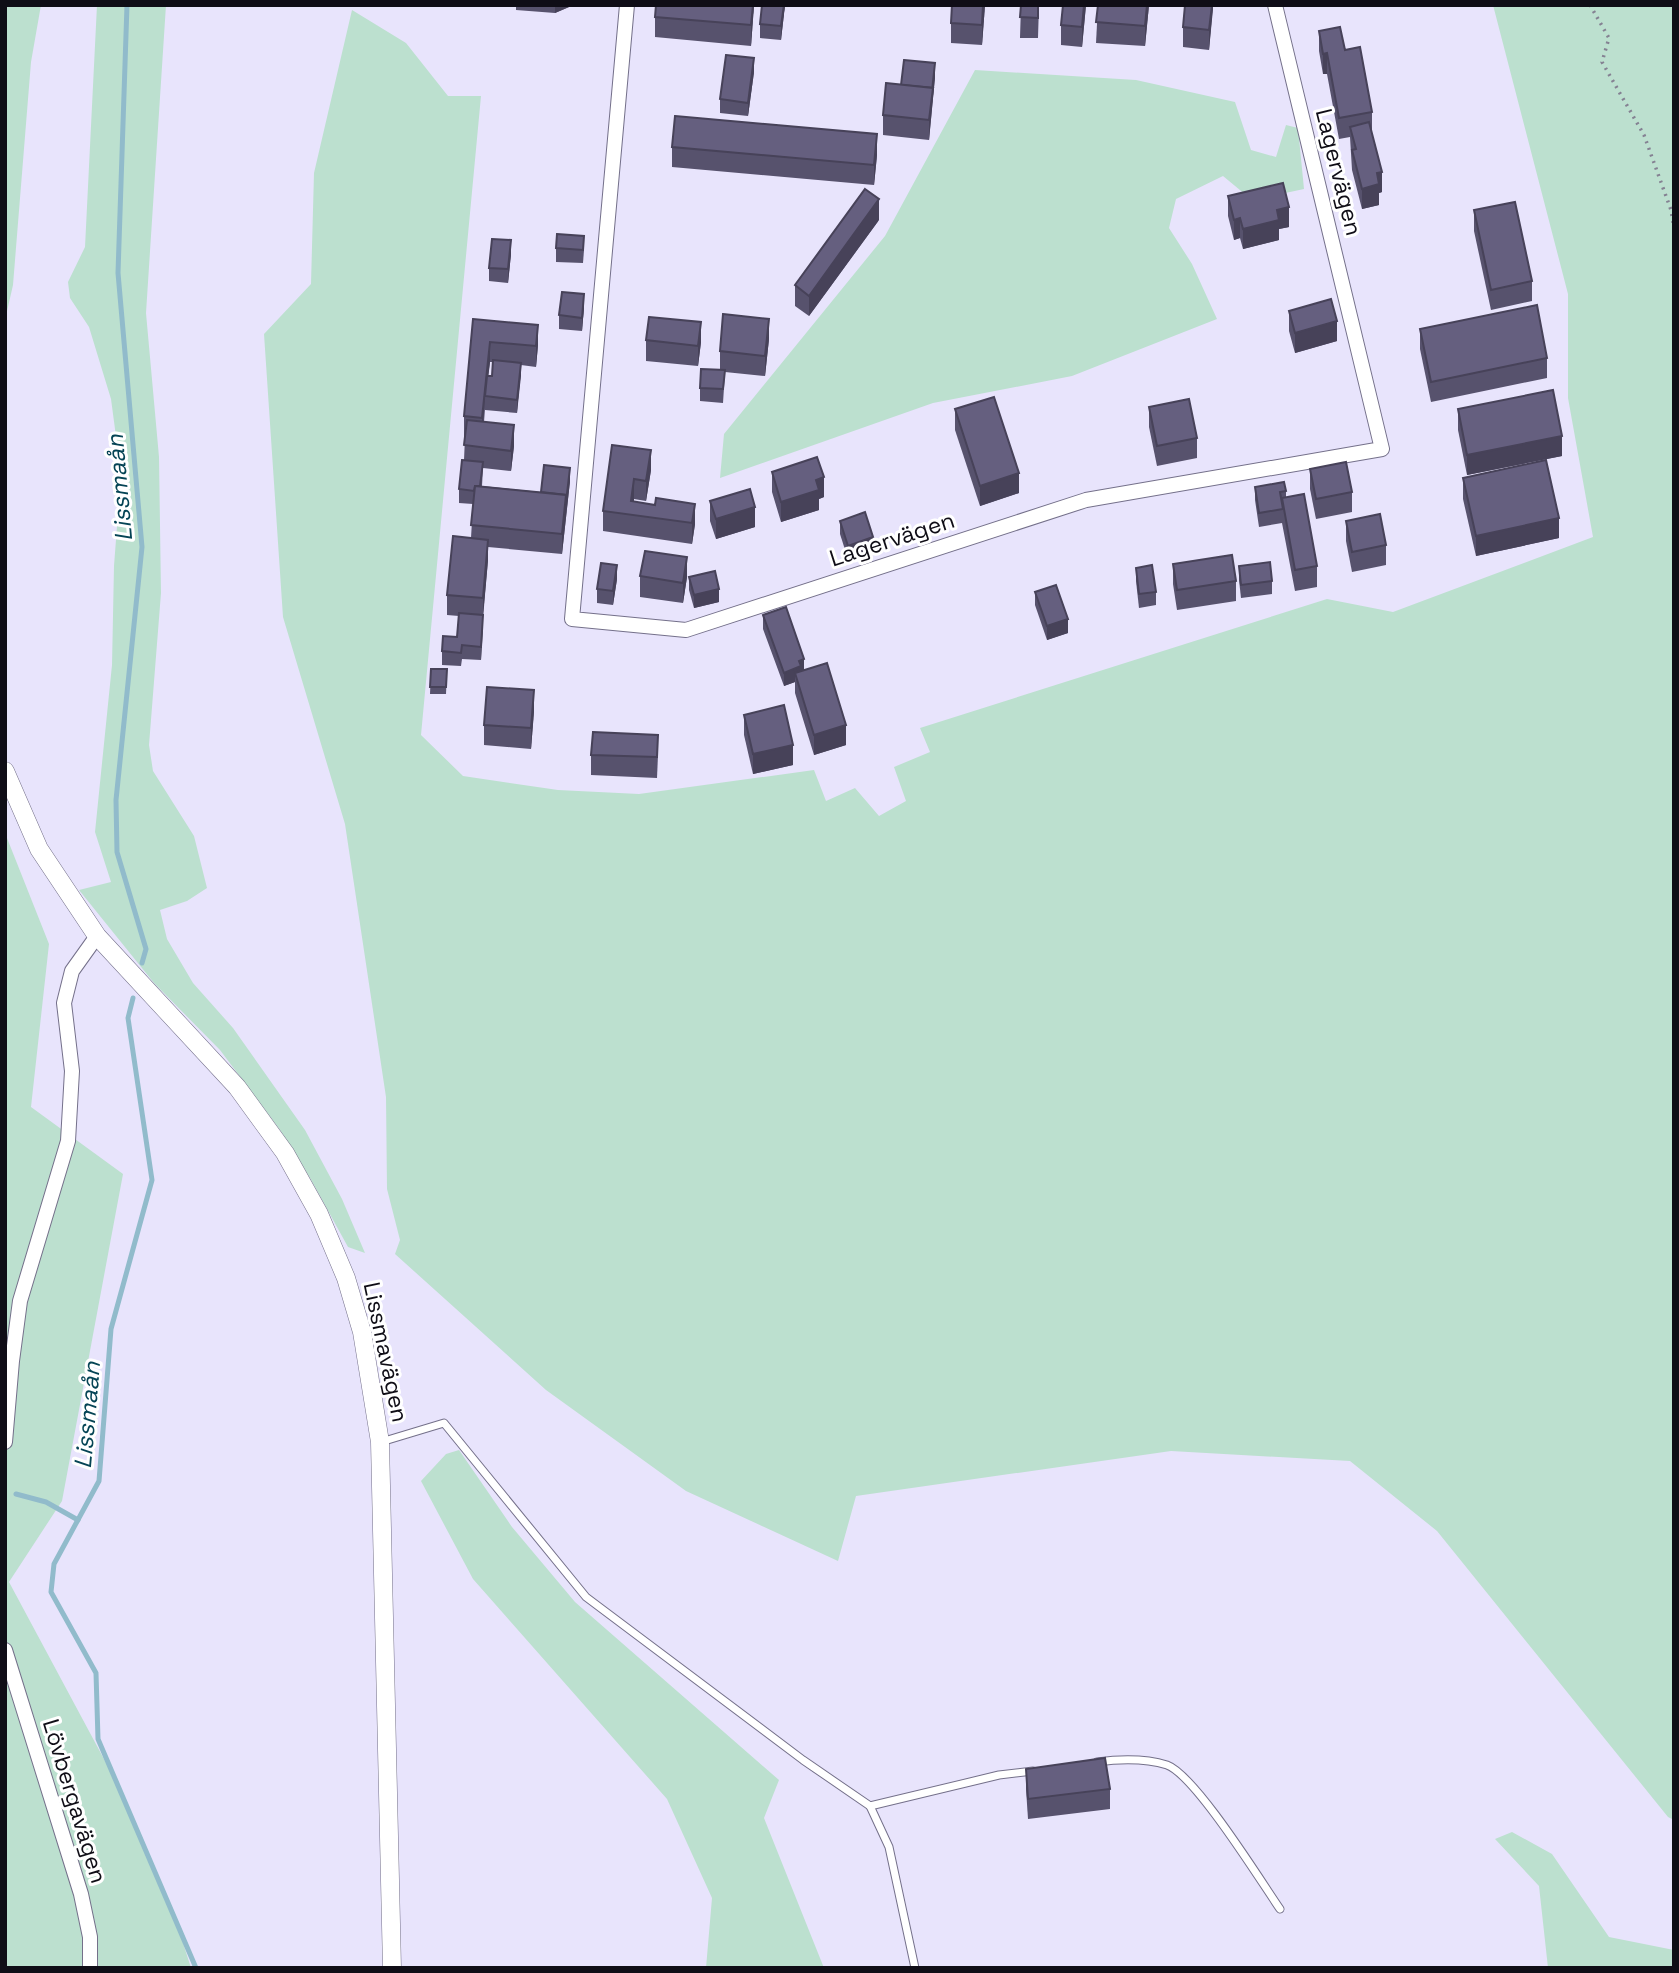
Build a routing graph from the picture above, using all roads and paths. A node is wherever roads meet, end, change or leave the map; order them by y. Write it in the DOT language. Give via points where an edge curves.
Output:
graph roads {
  1 [pos="627,5"];
  2 [pos="1275,5"];
  3 [pos="1590,5"];
  4 [pos="1674,228"];
  5 [pos="5,771"];
  6 [pos="97,936"];
  7 [pos="8,1360"];
  8 [pos="5,1442"];
  9 [pos="380,1442"];
  10 [pos="5,1650"];
  11 [pos="1088,1763"];
  12 [pos="1037,1770"];
  13 [pos="870,1807"];
  14 [pos="1280,1909"];
  15 [pos="90,1968"];
  16 [pos="393,1968"];
  17 [pos="915,1968"];
  1 -- 2 [label="street, Lagervägen" via="572,619 686,630 1086,500 1382,449"];
  3 -- 4 [label="path" via="1609,38 1602,62 1644,135"];
  5 -- 6 [label="street, Lissmavägen" via="39,849"];
  6 -- 7 [label="street" via="72,971 64,1003 72,1071 68,1141 20,1301"];
  6 -- 9 [label="street, Lissmavägen" via="237,1087 285,1153 346,1278 362,1332"];
  7 -- 8 [label="street"];
  9 -- 13 [label="lane" via="444,1423 586,1597"];
  9 -- 16 [label="street, Lissmavägen"];
  10 -- 15 [label="street, Lövbergavägen" via="80,1894 90,1937"];
  11 -- 14 [label="lane" via="1126,1758 1169,1766 1200,1793"];
  12 -- 13 [label="lane"];
  13 -- 17 [label="lane" via="888,1847"];
}
